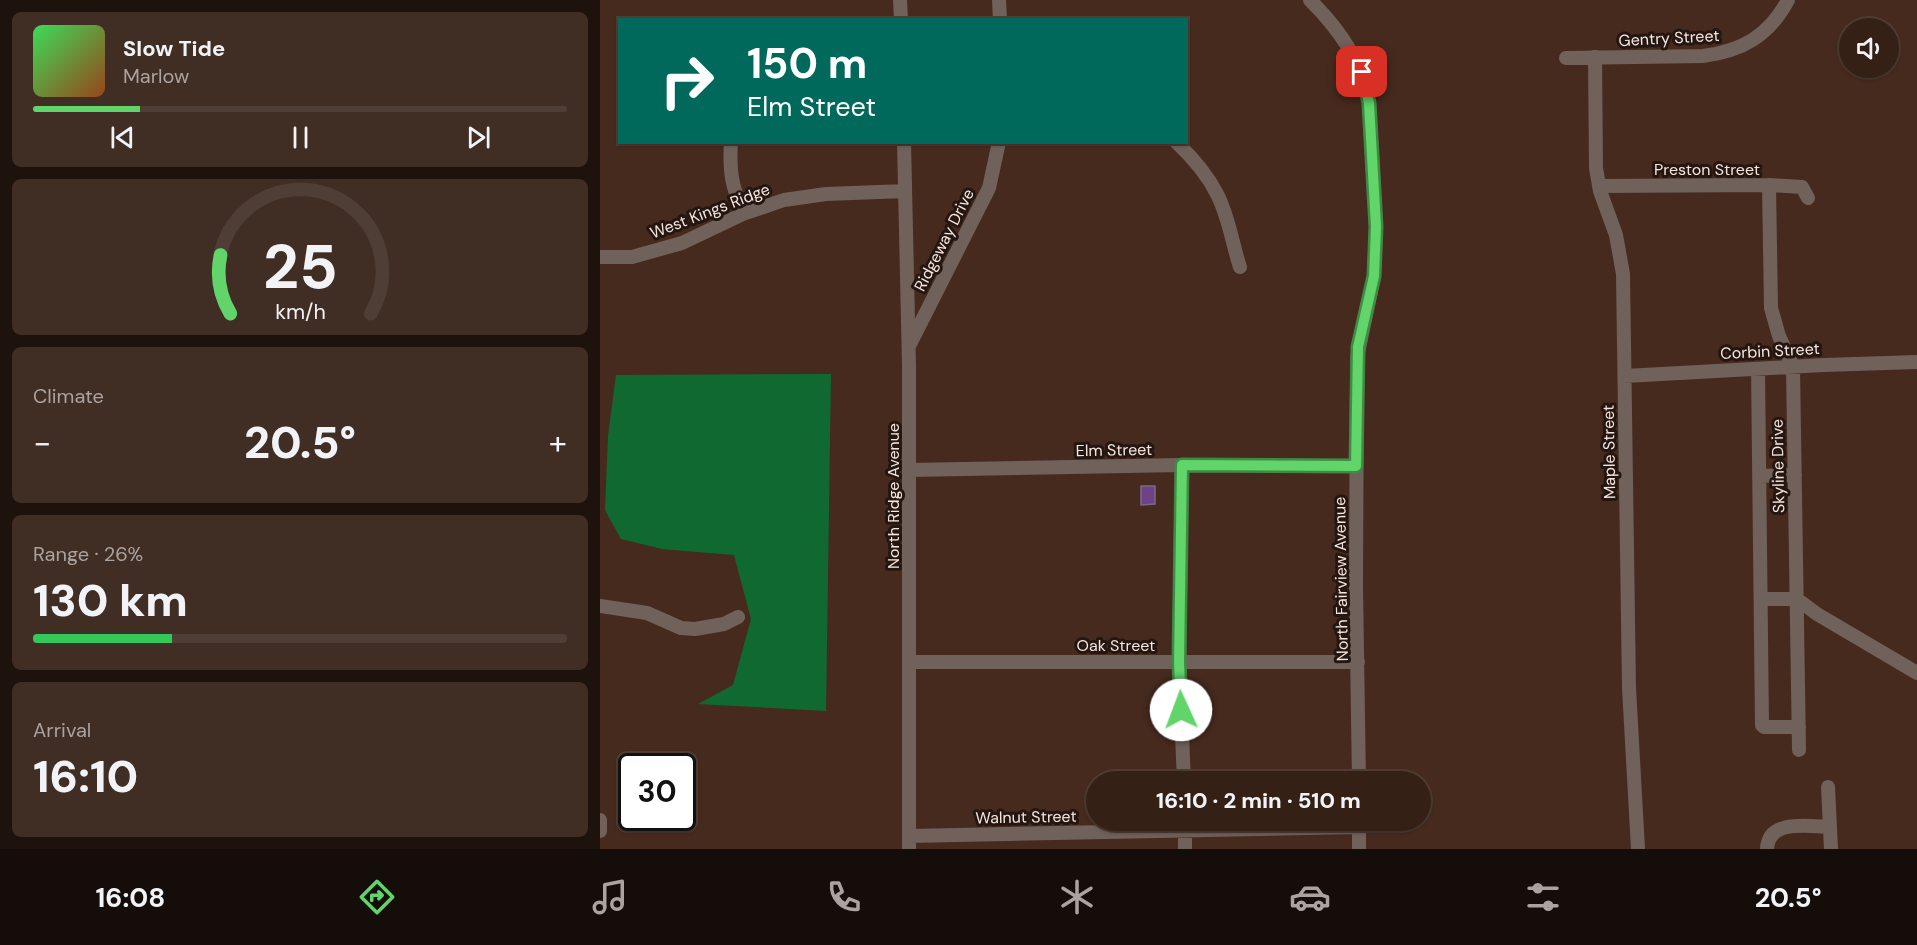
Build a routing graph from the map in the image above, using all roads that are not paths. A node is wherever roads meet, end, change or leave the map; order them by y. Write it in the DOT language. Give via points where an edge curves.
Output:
graph roads {
  1 [pos="900,0"];
  2 [pos="999,0"];
  3 [pos="1310,0"];
  4 [pos="1788,0"];
  5 [pos="901,18"];
  6 [pos="1000,18"];
  7 [pos="1595,57"];
  8 [pos="1566,58"];
  9 [pos="731,144"];
  10 [pos="904,144"];
  11 [pos="999,144"];
  12 [pos="1178,144"];
  13 [pos="1769,185"];
  14 [pos="1599,186"];
  15 [pos="905,191"];
  16 [pos="1808,198"];
  17 [pos="743,214"];
  18 [pos="600,257"];
  19 [pos="1240,267"];
  20 [pos="908,348"];
  21 [pos="1917,362"];
  22 [pos="1793,367"];
  23 [pos="1758,369"];
  24 [pos="1624,376"];
  25 [pos="1182,465"];
  26 [pos="1356,466"];
  27 [pos="909,470"];
  28 [pos="1760,476"];
  29 [pos="1795,476"];
  30 [pos="1761,599"];
  31 [pos="1797,599"];
  32 [pos="600,606"];
  33 [pos="738,618"];
  34 [pos="910,662"];
  35 [pos="1179,662"];
  36 [pos="1358,662"];
  37 [pos="1917,673"];
  38 [pos="1798,727"];
  39 [pos="1799,750"];
  40 [pos="1184,771"];
  41 [pos="1359,771"];
  42 [pos="1828,787"];
  43 [pos="600,820"];
  44 [pos="1830,827"];
  45 [pos="600,831"];
  46 [pos="1093,831"];
  47 [pos="1185,831"];
  48 [pos="1359,831"];
  49 [pos="909,843"];
  50 [pos="1185,849"];
  51 [pos="1359,849"];
  52 [pos="1638,849"];
  53 [pos="1767,849"];
  54 [pos="1831,849"];
  1 -- 5 [label="street"];
  2 -- 6 [label="street"];
  3 -- 26 [label="street, North Fairview Avenue" via="1356,58 1369,103 1374,276 1358,347"];
  4 -- 7 [label="street, Gentry Street" via="1756,39 1726,53"];
  7 -- 8 [label="street, Gentry Street"];
  7 -- 14 [label="street, Maple Street"];
  9 -- 17 [label="street" via="732,185"];
  10 -- 15 [label="street, North Ridge Avenue"];
  11 -- 20 [label="street, Ridgeway Drive" via="988,188"];
  12 -- 19 [label="street" via="1217,193"];
  13 -- 14 [label="street, Preston Street"];
  13 -- 16 [label="street, Preston Street" via="1802,187"];
  13 -- 22 [label="street, Skyline Drive" via="1771,308"];
  14 -- 24 [label="street, Maple Street" via="1616,235 1623,274"];
  15 -- 17 [label="street, West Kings Ridge" via="826,194 784,200"];
  15 -- 20 [label="street, North Ridge Avenue"];
  17 -- 18 [label="street, West Kings Ridge" via="682,243 632,257"];
  20 -- 27 [label="street, North Ridge Avenue"];
  21 -- 22 [label="street, Corbin Street"];
  22 -- 23 [label="street, Corbin Street"];
  22 -- 29 [label="street, Skyline Drive"];
  23 -- 24 [label="street, Corbin Street"];
  23 -- 28 [label="street"];
  24 -- 52 [label="street, Maple Street" via="1629,688"];
  25 -- 26 [label="street, Elm Street"];
  25 -- 27 [label="street, Elm Street"];
  25 -- 35 [label="street"];
  26 -- 36 [label="street, North Fairview Avenue"];
  27 -- 34 [label="street, North Ridge Avenue"];
  28 -- 29 [label="street"];
  28 -- 30 [label="street"];
  29 -- 31 [label="street, Skyline Drive"];
  30 -- 31 [label="street"];
  30 -- 38 [label="street" via="1762,725"];
  31 -- 37 [label="street"];
  31 -- 38 [label="street, Skyline Drive"];
  32 -- 33 [label="street" via="646,613 681,628 717,626"];
  34 -- 35 [label="street, Oak Street"];
  34 -- 49 [label="street, North Ridge Avenue"];
  35 -- 36 [label="street, Oak Street"];
  35 -- 40 [label="street"];
  36 -- 41 [label="street, North Fairview Avenue"];
  38 -- 39 [label="street, Skyline Drive"];
  42 -- 44 [label="street"];
  43 -- 45 [label="street"];
  44 -- 53 [label="street" via="1775,830"];
  44 -- 54 [label="street"];
  46 -- 49 [label="street, Walnut Street"];
  47 -- 50 [label="street"];
  48 -- 51 [label="street"];
}
